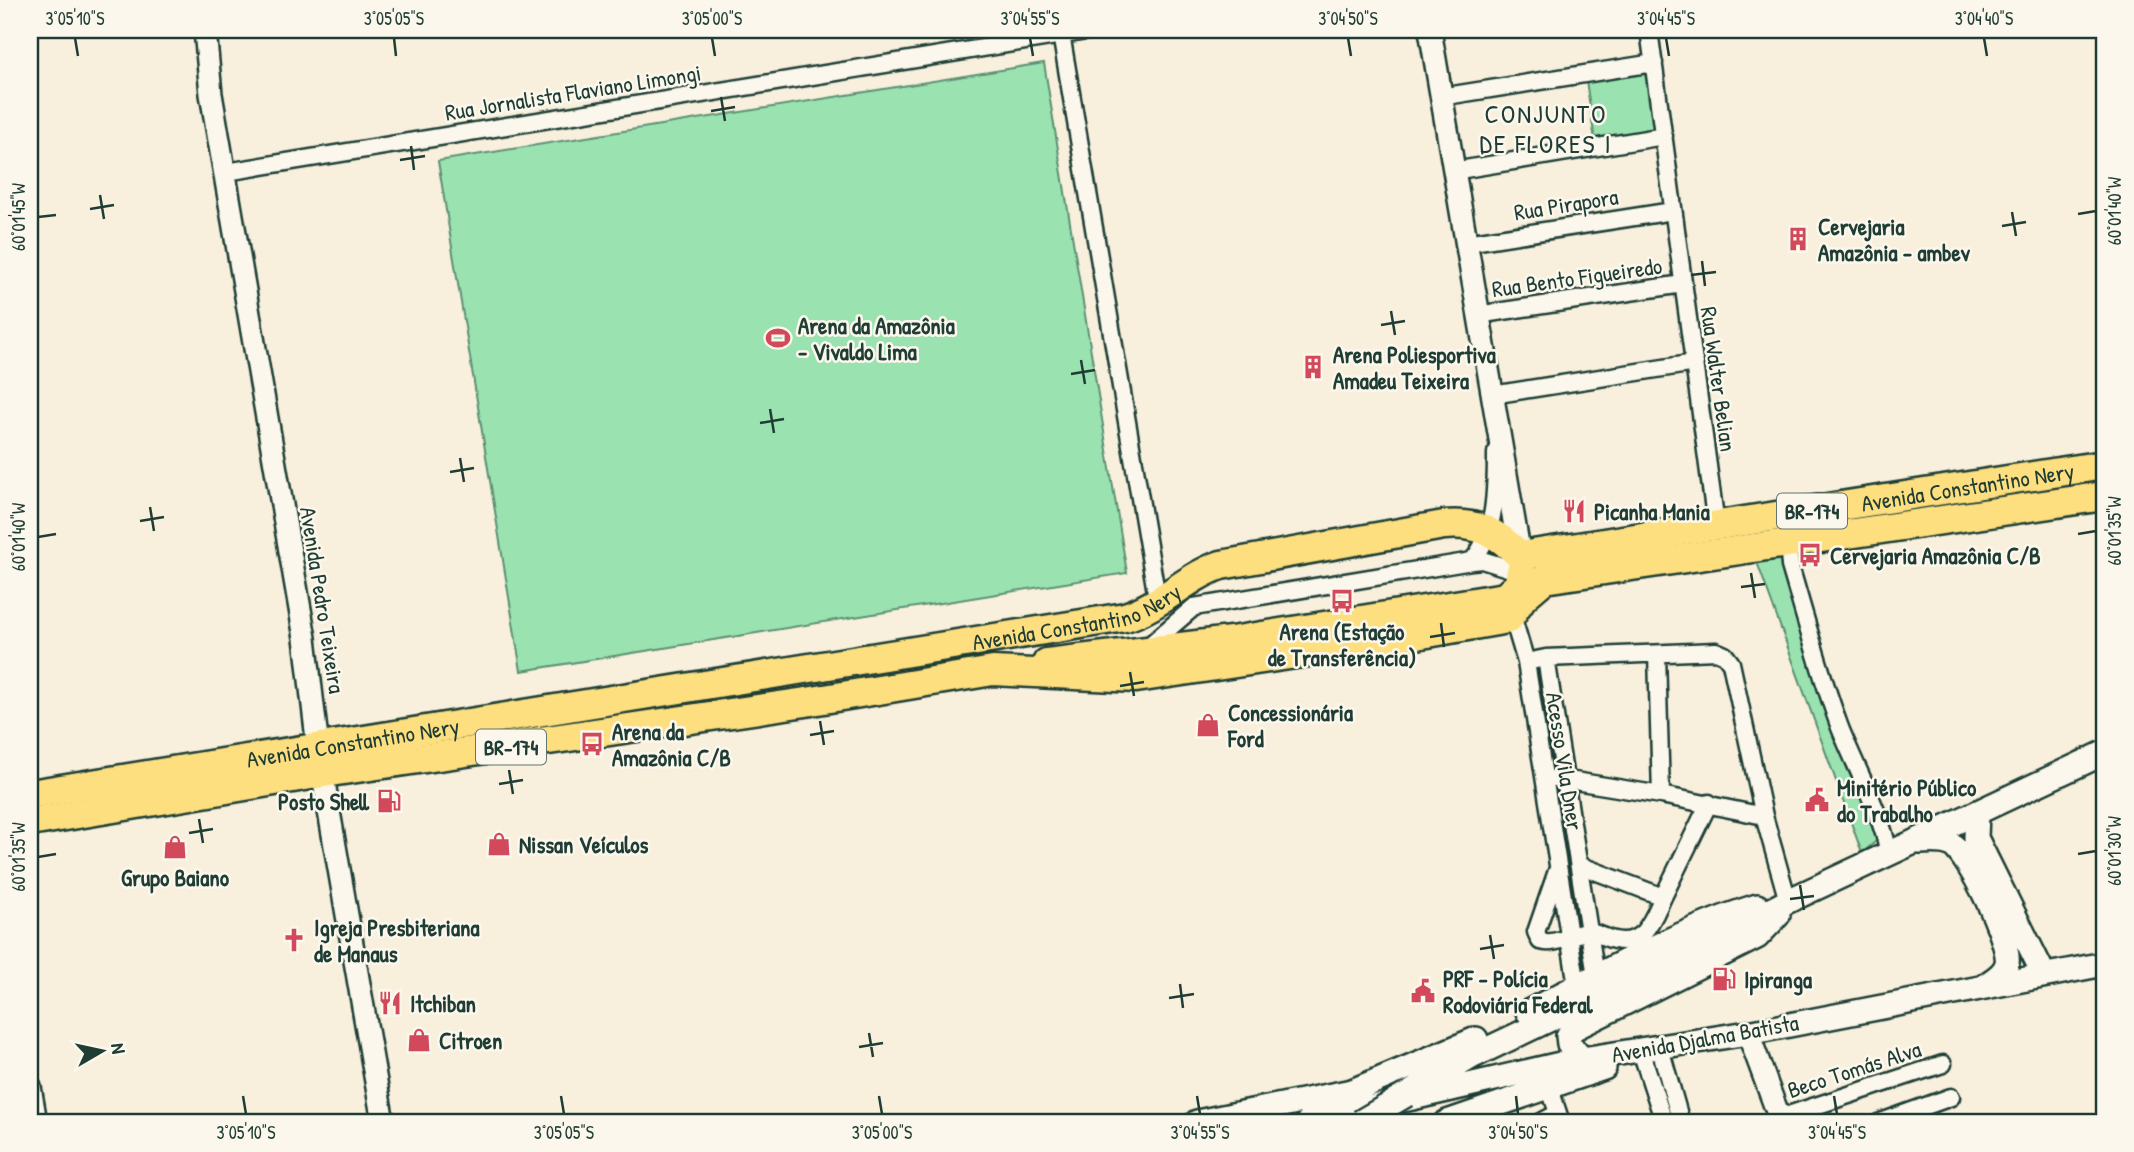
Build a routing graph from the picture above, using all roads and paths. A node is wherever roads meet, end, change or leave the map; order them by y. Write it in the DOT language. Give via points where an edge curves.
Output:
graph roads {
  1 [pos="195,30"];
  2 [pos="205,30"];
  3 [pos="1093,30"];
  4 [pos="1430,30"];
  5 [pos="1649,30"];
  6 [pos="1062,34"];
  7 [pos="1654,63"];
  8 [pos="210,86"];
  9 [pos="1440,97"];
  10 [pos="1664,136"];
  11 [pos="1454,171"];
  12 [pos="226,172"];
  13 [pos="1673,211"];
  14 [pos="1466,243"];
  15 [pos="1683,284"];
  16 [pos="1478,315"];
  17 [pos="1695,363"];
  18 [pos="1492,395"];
  19 [pos="1496,423"];
  20 [pos="2104,466"];
  21 [pos="2104,496"];
  22 [pos="1716,525"];
  23 [pos="1489,530"];
  24 [pos="1798,543"];
  25 [pos="1472,561"];
  26 [pos="1528,569"];
  27 [pos="1158,604"];
  28 [pos="1512,615"];
  29 [pos="1145,649"];
  30 [pos="1657,654"];
  31 [pos="1546,658"];
  32 [pos="1526,662"];
  33 [pos="993,671"];
  34 [pos="2104,753"];
  35 [pos="321,760"];
  36 [pos="1566,778"];
  37 [pos="1545,779"];
  38 [pos="30,794"];
  39 [pos="1661,795"];
  40 [pos="1709,803"];
  41 [pos="1977,813"];
  42 [pos="1764,816"];
  43 [pos="30,822"];
  44 [pos="1574,839"];
  45 [pos="1916,842"];
  46 [pos="1888,856"];
  47 [pos="1579,865"];
  48 [pos="1559,867"];
  49 [pos="1663,897"];
  50 [pos="1788,901"];
  51 [pos="1589,932"];
  52 [pos="1569,938"];
  53 [pos="2104,964"];
  54 [pos="2044,975"];
  55 [pos="1587,981"];
  56 [pos="1986,985"];
  57 [pos="1748,1033"];
  58 [pos="1650,1050"];
  59 [pos="1582,1059"];
  60 [pos="1942,1064"];
  61 [pos="1668,1080"];
  62 [pos="1651,1083"];
  63 [pos="1549,1086"];
  64 [pos="30,1087"];
  65 [pos="1951,1097"];
  66 [pos="1483,1115"];
  67 [pos="1559,1118"];
  68 [pos="1780,1120"];
  69 [pos="36,1122"];
  70 [pos="383,1122"];
  71 [pos="1197,1122"];
  72 [pos="1308,1122"];
  73 [pos="1360,1122"];
  74 [pos="1447,1122"];
  75 [pos="1541,1122"];
  76 [pos="1664,1122"];
  77 [pos="1681,1122"];
  78 [pos="1881,1122"];
  1 -- 8 [label="street, Avenida Pedro Teixeira"];
  2 -- 8 [label="street, Avenida Pedro Teixeira"];
  3 -- 6 [label="street, Rua Jornalista Flaviano Limongi"];
  4 -- 9 [label="street"];
  5 -- 7 [label="street, Rua Walter Belian"];
  6 -- 12 [label="street, Rua Jornalista Flaviano Limongi"];
  6 -- 27 [label="street"];
  7 -- 9 [label="street"];
  7 -- 10 [label="street, Rua Walter Belian"];
  8 -- 12 [label="street, Avenida Pedro Teixeira"];
  9 -- 11 [label="street"];
  10 -- 11 [label="street"];
  10 -- 13 [label="street, Rua Walter Belian"];
  11 -- 14 [label="street"];
  12 -- 35 [label="street, Avenida Pedro Teixeira" via="305,638"];
  13 -- 14 [label="street, Rua Pirapora"];
  13 -- 15 [label="street, Rua Walter Belian"];
  14 -- 16 [label="street"];
  15 -- 16 [label="street, Rua Bento Figueiredo"];
  15 -- 17 [label="street, Rua Walter Belian"];
  16 -- 18 [label="street"];
  17 -- 18 [label="street"];
  17 -- 22 [label="street, Rua Walter Belian"];
  18 -- 19 [label="street"];
  19 -- 23 [label="street"];
  19 -- 26 [label="street"];
  20 -- 22 [label="highway, Avenida Constantino Nery / BR-174"];
  21 -- 24 [label="highway, Avenida Constantino Nery / BR-174"];
  22 -- 26 [label="highway, Avenida Constantino Nery / BR-174"];
  23 -- 25 [label="street"];
  23 -- 26 [label="highway, Avenida Constantino Nery / BR-174" via="1506,541"];
  23 -- 27 [label="highway, Avenida Constantino Nery / BR-174" via="1465,523 1444,525 1221,565"];
  24 -- 26 [label="highway, Avenida Constantino Nery / BR-174"];
  24 -- 46 [label="street" via="1789,552 1790,566 1818,662 1885,836"];
  25 -- 26 [label="street"];
  25 -- 29 [label="street" via="1194,607"];
  26 -- 28 [label="highway" via="1523,597"];
  26 -- 29 [label="highway, BR-174" via="1505,597 1231,641"];
  27 -- 35 [label="highway, Avenida Constantino Nery / BR-174" via="1125,617 1036,634"];
  28 -- 32 [label="street, Acesso Vila Dner"];
  28 -- 33 [label="highway, Avenida Constantino Nery" via="1376,642 1136,678"];
  29 -- 33 [label="highway, BR-174"];
  30 -- 31 [label="street, Acesso Vila Dner"];
  30 -- 39 [label="street"];
  30 -- 42 [label="street, Acesso Vila Dner" via="1716,651 1726,655"];
  31 -- 32 [label="street, Acesso Vila Dner"];
  31 -- 36 [label="street, Acesso Vila Dner"];
  32 -- 37 [label="street, Acesso Vila Dner"];
  33 -- 35 [label="highway, Avenida Constantino Nery / BR-174" via="806,702"];
  34 -- 41 [label="main road"];
  35 -- 38 [label="highway, Avenida Constantino Nery / BR-174"];
  35 -- 43 [label="highway, Avenida Constantino Nery / BR-174"];
  35 -- 70 [label="street, Avenida Pedro Teixeira"];
  36 -- 37 [label="street"];
  36 -- 39 [label="street, Acesso Vila Dner"];
  36 -- 44 [label="street, Acesso Vila Dner"];
  37 -- 48 [label="street, Acesso Vila Dner"];
  39 -- 40 [label="street, Acesso Vila Dner"];
  40 -- 42 [label="street, Acesso Vila Dner"];
  40 -- 49 [label="street, Acesso Vila Dner"];
  41 -- 45 [label="main road"];
  41 -- 54 [label="main road" via="1976,838"];
  42 -- 50 [label="street, Acesso Vila Dner"];
  44 -- 47 [label="street, Acesso Vila Dner"];
  44 -- 48 [label="street, Acesso Vila Dner"];
  45 -- 46 [label="main road"];
  45 -- 56 [label="main road" via="1951,845 1963,855 2000,928 2008,962 2004,972"];
  46 -- 50 [label="main road"];
  47 -- 49 [label="street"];
  47 -- 51 [label="street, Acesso Vila Dner"];
  48 -- 52 [label="street, Acesso Vila Dner"];
  48 -- 52 [label="street, Acesso Vila Dner" via="1536,932 1540,941 1547,943"];
  49 -- 51 [label="street, Acesso Vila Dner" via="1650,928 1639,937 1616,941"];
  50 -- 55 [label="main road" via="1733,913"];
  50 -- 59 [label="main road" via="1757,937 1573,1029 1569,1044"];
  50 -- 73 [label="main road, bridge" via="1473,1056"];
  51 -- 52 [label="street, Acesso Vila Dner"];
  51 -- 55 [label="street, Acesso Vila Dner"];
  52 -- 55 [label="street, Acesso Vila Dner"];
  53 -- 54 [label="main road, Avenida Djalma Batista"];
  54 -- 56 [label="main road, Avenida Djalma Batista"];
  55 -- 71 [label="main road" via="1461,1046 1352,1091"];
  56 -- 57 [label="main road, Avenida Djalma Batista"];
  57 -- 58 [label="main road, Avenida Djalma Batista"];
  57 -- 68 [label="street"];
  58 -- 59 [label="main road, Avenida Djalma Batista"];
  58 -- 61 [label="street"];
  58 -- 62 [label="street"];
  58 -- 63 [label="main road"];
  59 -- 72 [label="main road, Avenida Djalma Batista"];
  60 -- 68 [label="street, Beco Tomás Alva"];
  61 -- 62 [label="street"];
  61 -- 77 [label="street"];
  62 -- 76 [label="street"];
  63 -- 66 [label="main road"];
  63 -- 67 [label="street"];
  64 -- 69 [label="street"];
  65 -- 78 [label="street"];
  66 -- 74 [label="main road"];
  67 -- 75 [label="street"];
}
